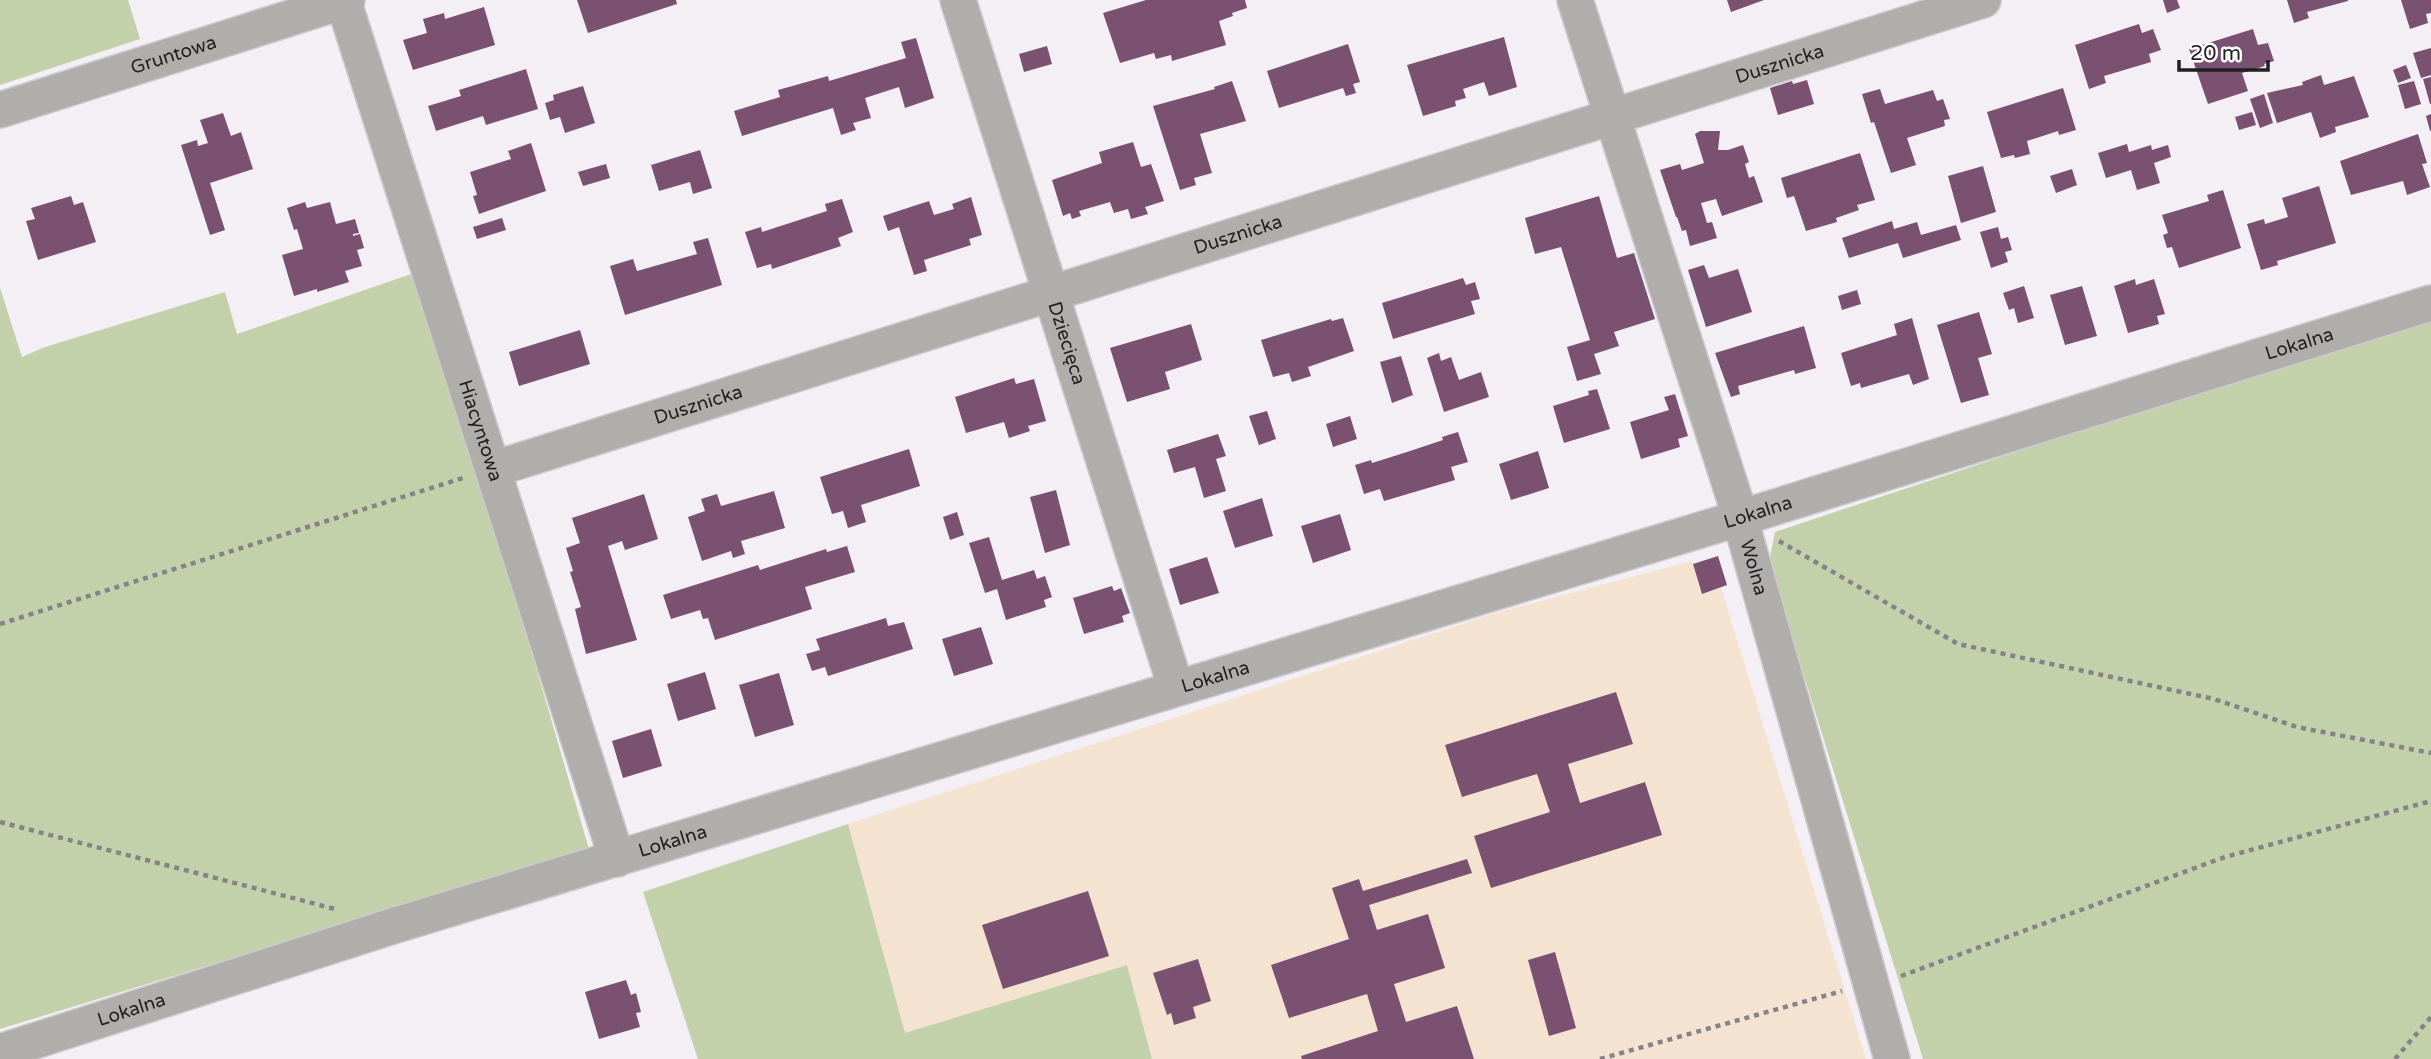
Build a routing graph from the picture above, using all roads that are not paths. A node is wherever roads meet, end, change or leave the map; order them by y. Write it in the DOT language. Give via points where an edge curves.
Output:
graph roads {
  1 [pos="345,0"];
  2 [pos="958,0"];
  3 [pos="1575,0"];
  4 [pos="1983,0"];
  5 [pos="0,110"];
  6 [pos="1614,116"];
  7 [pos="1052,292"];
  8 [pos="2431,303"];
  9 [pos="494,469"];
  10 [pos="1740,518"];
  11 [pos="1175,688"];
  12 [pos="617,859"];
  13 [pos="0,1052"];
  14 [pos="1892,1059"];
  1 -- 5 [label="street, Gruntowa"];
  1 -- 9 [label="street, Hiacyntowa"];
  2 -- 7 [label="street, Dziecięca"];
  3 -- 6 [label="street, Wolna"];
  4 -- 6 [label="street, Dusznicka"];
  6 -- 7 [label="street, Dusznicka"];
  6 -- 10 [label="street, Wolna"];
  7 -- 9 [label="street, Dusznicka"];
  7 -- 11 [label="street, Dziecięca"];
  8 -- 10 [label="street, Lokalna"];
  9 -- 12 [label="street, Hiacyntowa"];
  10 -- 11 [label="street, Lokalna"];
  10 -- 14 [label="street, Wolna"];
  11 -- 12 [label="street, Lokalna"];
  12 -- 13 [label="street, Lokalna"];
}
